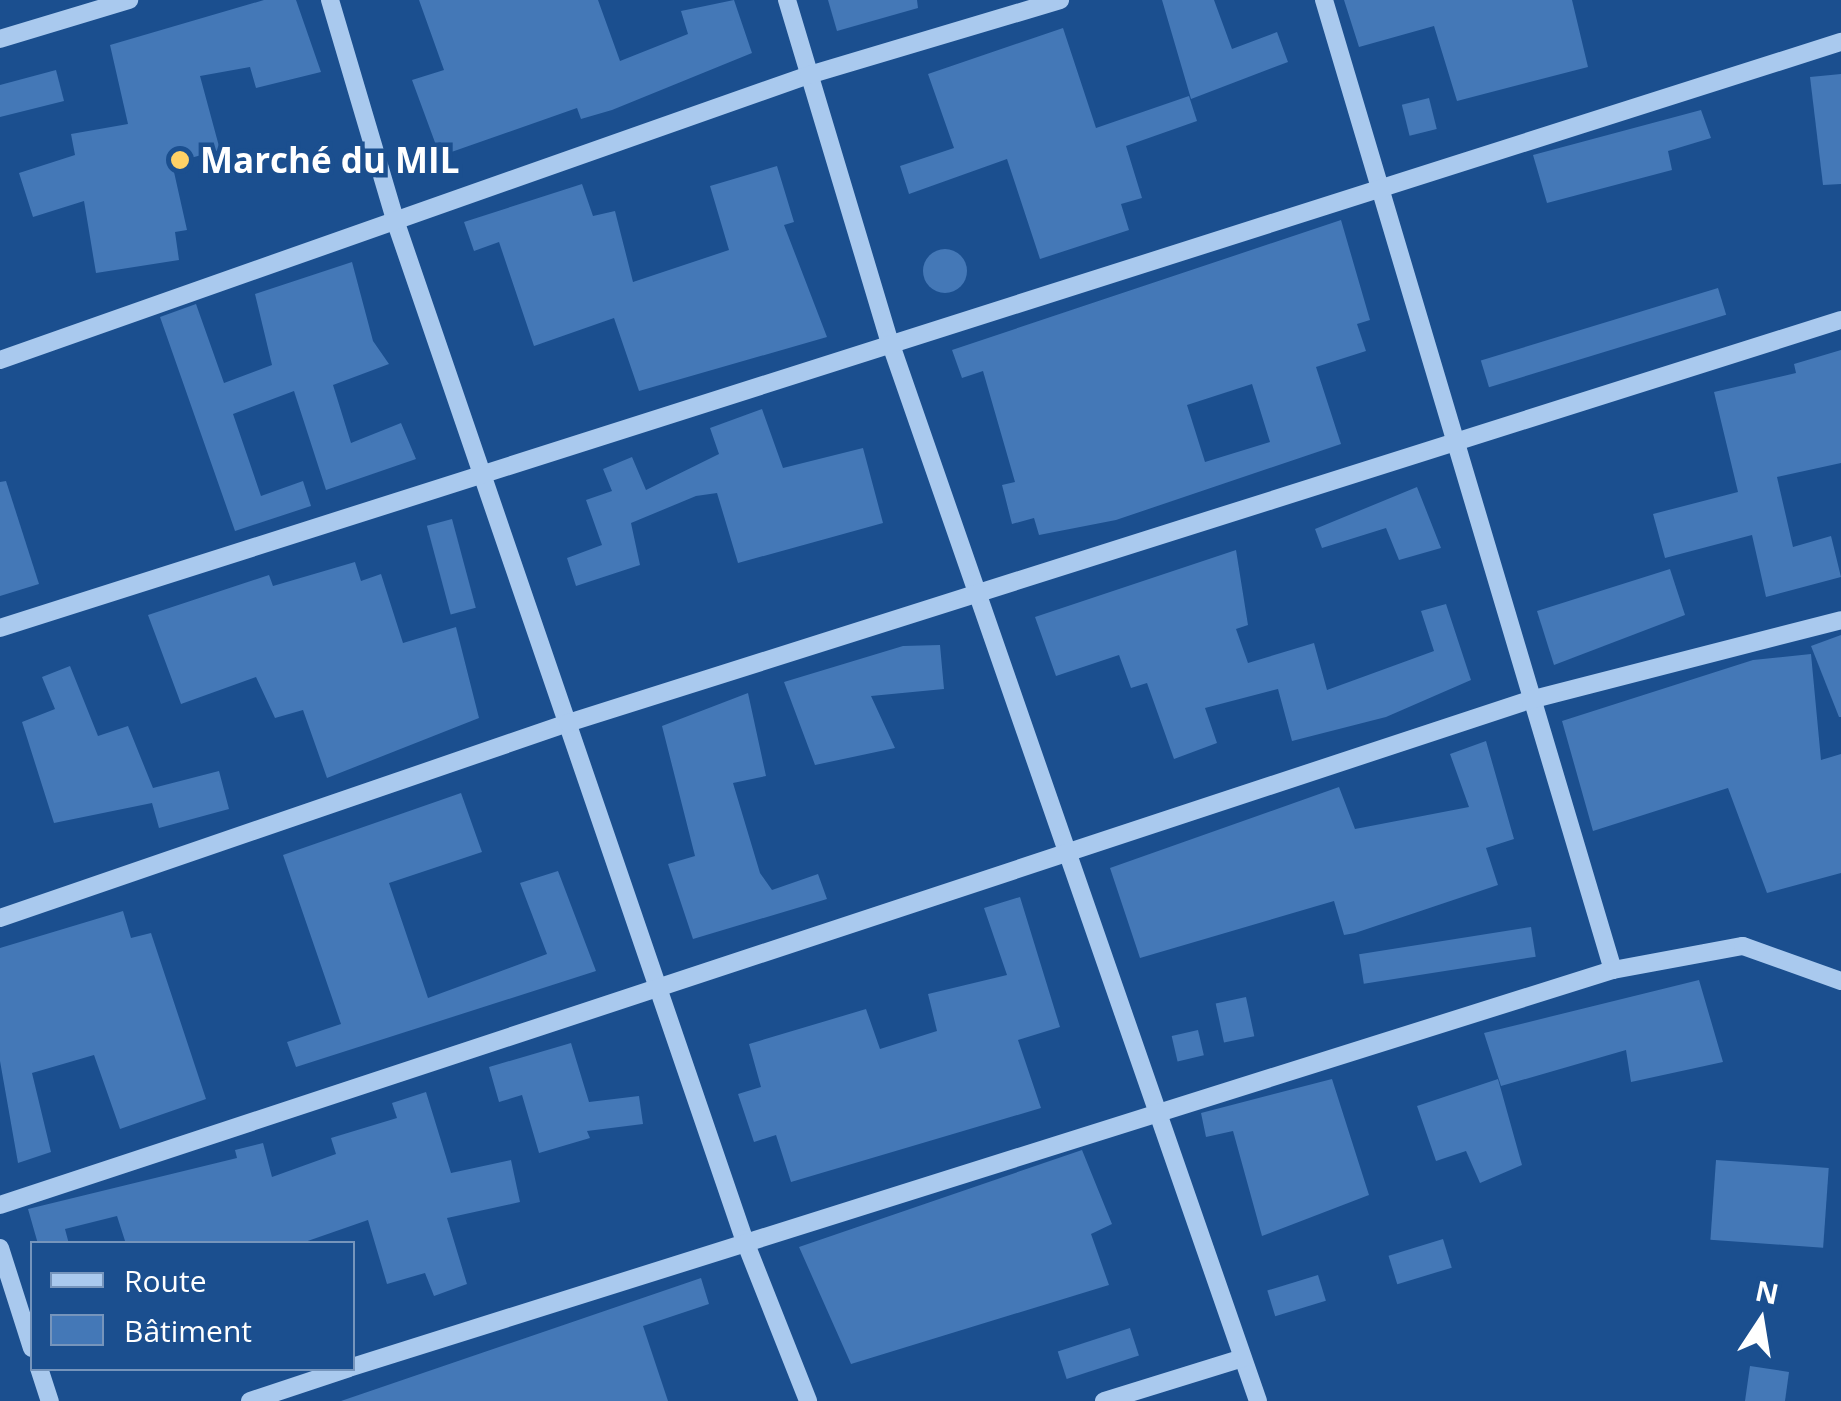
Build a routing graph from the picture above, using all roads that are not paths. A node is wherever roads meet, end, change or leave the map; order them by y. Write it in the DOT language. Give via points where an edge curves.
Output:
graph roads {
  1 [pos="130,0"];
  2 [pos="330,0"];
  3 [pos="787,0"];
  4 [pos="1060,0"];
  5 [pos="1324,0"];
  6 [pos="0,40"];
  7 [pos="1841,42"];
  8 [pos="809,75"];
  9 [pos="1382,190"];
  10 [pos="396,223"];
  11 [pos="1841,320"];
  12 [pos="889,339"];
  13 [pos="0,360"];
  14 [pos="1456,443"];
  15 [pos="486,467"];
  16 [pos="978,600"];
  17 [pos="1841,620"];
  18 [pos="0,628"];
  19 [pos="1530,700"];
  20 [pos="568,723"];
  21 [pos="1066,852"];
  22 [pos="0,918"];
  23 [pos="1612,970"];
  24 [pos="1841,981"];
  25 [pos="660,992"];
  26 [pos="1153,1108"];
  27 [pos="0,1205"];
  28 [pos="744,1239"];
  29 [pos="0,1248"];
  30 [pos="30,1342"];
  31 [pos="1243,1358"];
  32 [pos="355,1367"];
  33 [pos="40,1371"];
  34 [pos="342,1371"];
  35 [pos="50,1401"];
  36 [pos="250,1401"];
  37 [pos="808,1401"];
  38 [pos="1104,1401"];
  39 [pos="1258,1401"];
  1 -- 6 [label="street"];
  2 -- 10 [label="street"];
  3 -- 8 [label="street"];
  4 -- 8 [label="street"];
  5 -- 9 [label="street"];
  7 -- 9 [label="street"];
  8 -- 10 [label="street"];
  8 -- 12 [label="street"];
  9 -- 12 [label="street"];
  9 -- 14 [label="street"];
  10 -- 13 [label="street"];
  10 -- 15 [label="street"];
  11 -- 14 [label="street"];
  12 -- 15 [label="street"];
  12 -- 16 [label="street"];
  14 -- 16 [label="street"];
  14 -- 19 [label="street"];
  15 -- 18 [label="street"];
  15 -- 20 [label="street"];
  16 -- 20 [label="street"];
  16 -- 21 [label="street"];
  17 -- 19 [label="street"];
  19 -- 21 [label="street"];
  19 -- 23 [label="street"];
  20 -- 22 [label="street"];
  20 -- 25 [label="street"];
  21 -- 25 [label="street"];
  21 -- 26 [label="street"];
  23 -- 24 [label="street" via="1744,946"];
  23 -- 26 [label="street"];
  25 -- 27 [label="street"];
  25 -- 28 [label="street"];
  26 -- 28 [label="street"];
  26 -- 31 [label="street"];
  28 -- 32 [label="street"];
  28 -- 37 [label="street"];
  29 -- 30 [label="street"];
  31 -- 38 [label="street"];
  31 -- 39 [label="street"];
  33 -- 35 [label="street"];
  34 -- 36 [label="street"];
}
